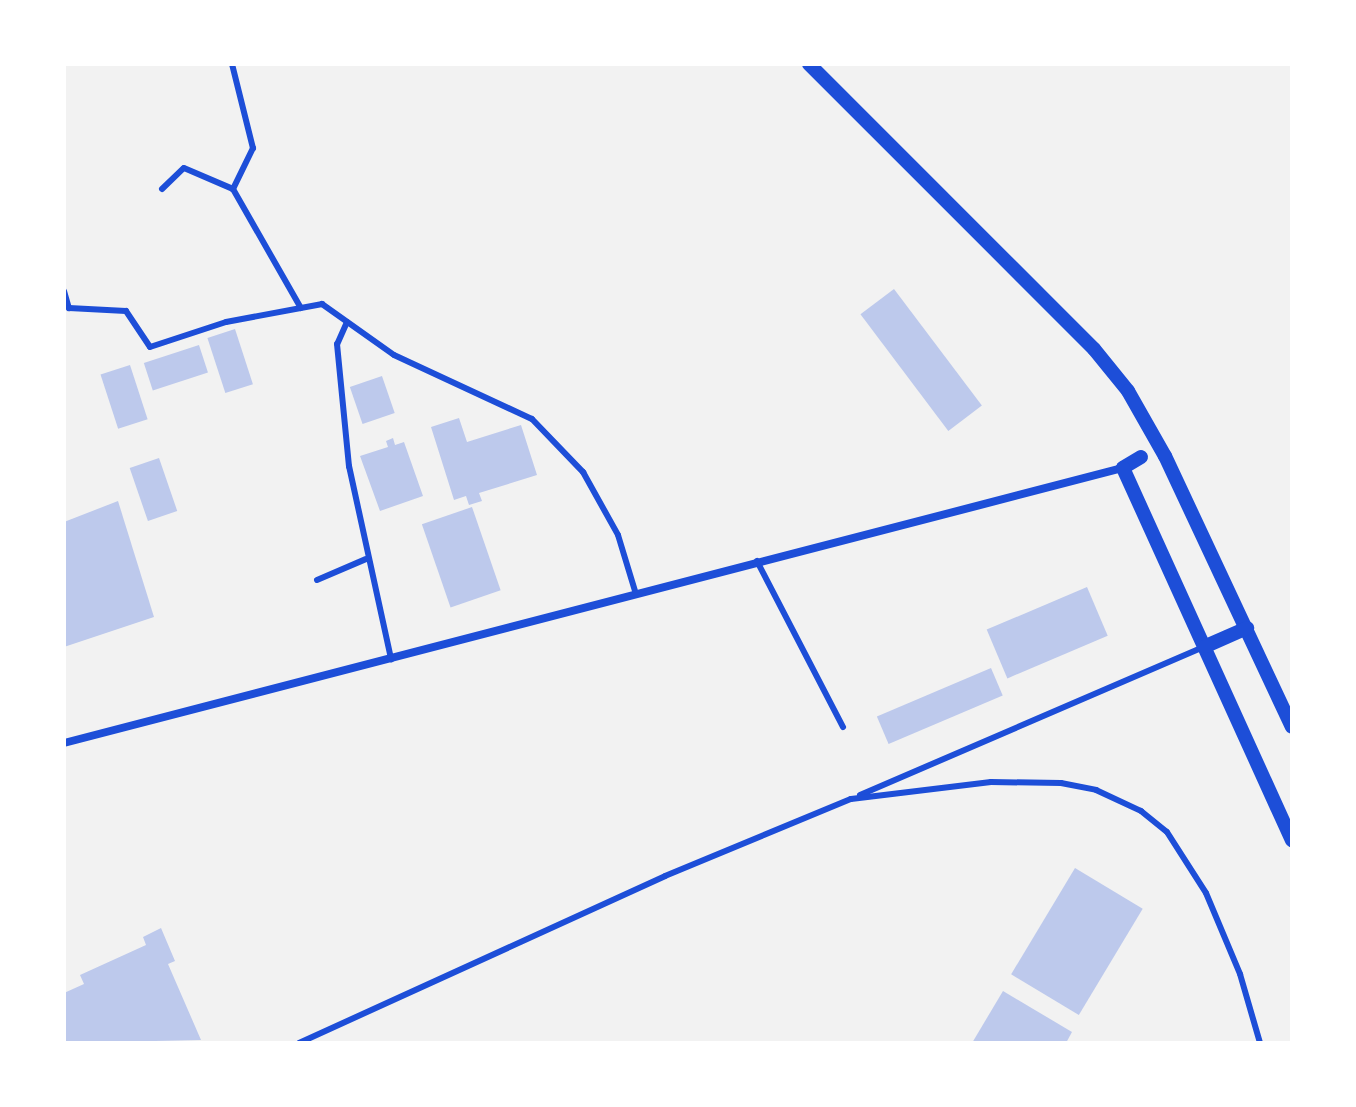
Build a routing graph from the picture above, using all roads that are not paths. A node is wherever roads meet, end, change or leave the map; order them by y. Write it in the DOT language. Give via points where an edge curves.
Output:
graph roads {
  1 [pos="232,64"];
  2 [pos="809,64"];
  3 [pos="162,189"];
  4 [pos="233,189"];
  5 [pos="64,291"];
  6 [pos="301,308"];
  7 [pos="347,322"];
  8 [pos="1141,457"];
  9 [pos="1123,468"];
  10 [pos="366,559"];
  11 [pos="757,561"];
  12 [pos="317,580"];
  13 [pos="635,591"];
  14 [pos="1247,628"];
  15 [pos="1206,646"];
  16 [pos="391,659"];
  17 [pos="843,727"];
  18 [pos="1292,727"];
  19 [pos="64,743"];
  20 [pos="851,799"];
  21 [pos="1292,840"];
  22 [pos="299,1043"];
  23 [pos="1260,1043"];
  1 -- 4 [label="lane" via="253,148"];
  2 -- 14 [label="street" via="1084,339 1128,391"];
  3 -- 4 [label="lane" via="184,168"];
  4 -- 6 [label="lane"];
  5 -- 6 [label="lane" via="69,308 126,311 150,347 226,322"];
  6 -- 7 [label="lane" via="322,304"];
  7 -- 10 [label="lane" via="337,344 349,466"];
  7 -- 13 [label="lane" via="394,355 532,419 583,472 618,535"];
  8 -- 9 [label="street"];
  9 -- 11 [label="street"];
  9 -- 15 [label="street"];
  10 -- 12 [label="lane"];
  10 -- 16 [label="lane"];
  11 -- 13 [label="street"];
  11 -- 17 [label="lane"];
  13 -- 16 [label="street"];
  14 -- 15 [label="street"];
  14 -- 18 [label="street"];
  15 -- 20 [label="lane"];
  15 -- 21 [label="street"];
  16 -- 19 [label="street"];
  20 -- 22 [label="lane" via="665,876"];
  20 -- 23 [label="lane" via="991,782 1061,783 1096,790 1141,811 1167,832 1206,893 1240,974"];
}
